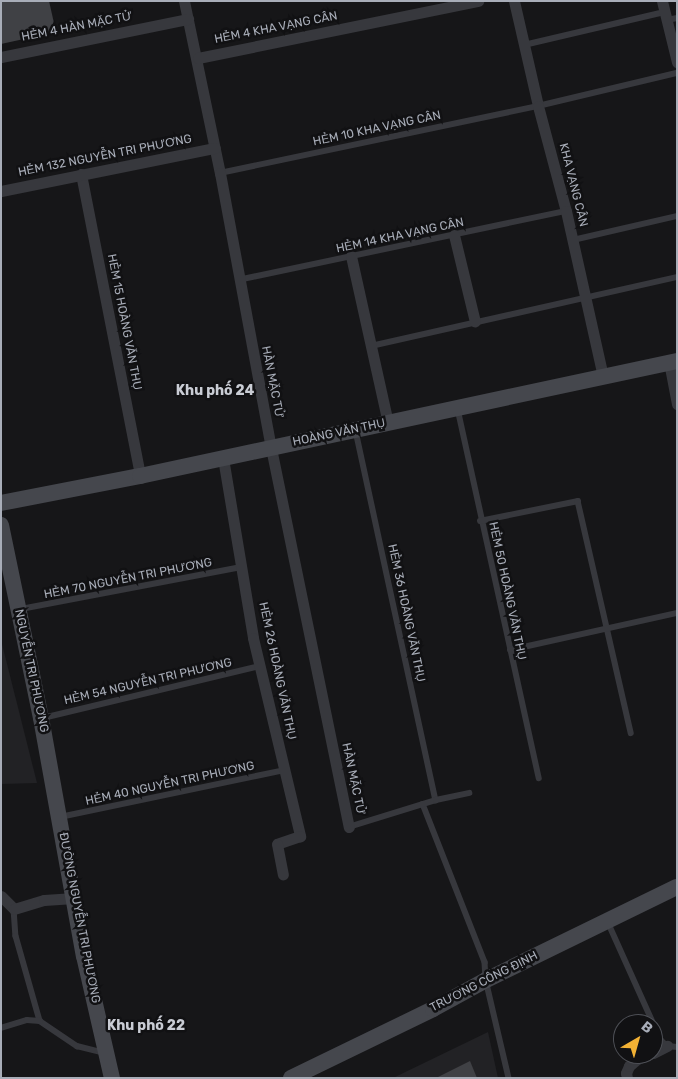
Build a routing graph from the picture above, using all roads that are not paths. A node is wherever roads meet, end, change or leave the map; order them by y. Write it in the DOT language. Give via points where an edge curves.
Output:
graph roads {
  1 [pos="184,1"];
  2 [pos="478,1"];
  3 [pos="514,1"];
  4 [pos="668,13"];
  5 [pos="188,19"];
  6 [pos="524,45"];
  7 [pos="1,56"];
  8 [pos="198,58"];
  9 [pos="677,62"];
  10 [pos="677,73"];
  11 [pos="538,106"];
  12 [pos="215,148"];
  13 [pos="220,173"];
  14 [pos="81,174"];
  15 [pos="1,191"];
  16 [pos="566,211"];
  17 [pos="677,216"];
  18 [pos="454,235"];
  19 [pos="573,240"];
  20 [pos="351,256"];
  21 [pos="677,278"];
  22 [pos="238,280"];
  23 [pos="586,299"];
  24 [pos="475,322"];
  25 [pos="371,346"];
  26 [pos="673,362"];
  27 [pos="603,376"];
  28 [pos="677,404"];
  29 [pos="458,408"];
  30 [pos="388,423"];
  31 [pos="356,429"];
  32 [pos="271,448"];
  33 [pos="223,458"];
  34 [pos="140,476"];
  35 [pos="1,503"];
  36 [pos="480,521"];
  37 [pos="1,525"];
  38 [pos="241,567"];
  39 [pos="19,610"];
  40 [pos="677,613"];
  41 [pos="607,628"];
  42 [pos="510,650"];
  43 [pos="260,666"];
  44 [pos="41,718"];
  45 [pos="631,733"];
  46 [pos="285,770"];
  47 [pos="539,778"];
  48 [pos="469,793"];
  49 [pos="436,800"];
  50 [pos="423,804"];
  51 [pos="60,817"];
  52 [pos="349,827"];
  53 [pos="283,874"];
  54 [pos="677,887"];
  55 [pos="1,896"];
  56 [pos="74,898"];
  57 [pos="14,909"];
  58 [pos="608,922"];
  59 [pos="486,980"];
  60 [pos="40,1022"];
  61 [pos="1,1028"];
  62 [pos="672,1046"];
  63 [pos="105,1053"];
  64 [pos="631,1064"];
  65 [pos="112,1078"];
  66 [pos="291,1078"];
  67 [pos="509,1078"];
  68 [pos="627,1078"];
  1 -- 5 [label="street, HÀN MẶC TỬ"];
  2 -- 8 [label="street, HẺM 4 KHA VẠNG CÂN"];
  3 -- 6 [label="street, KHA VẠNG CÂN"];
  4 -- 6 [label="lane"];
  4 -- 9 [label="street"];
  5 -- 7 [label="street, HẺM 4 HÀN MẶC TỬ"];
  5 -- 8 [label="street, HÀN MẶC TỬ"];
  6 -- 11 [label="street, KHA VẠNG CÂN"];
  8 -- 12 [label="street, HÀN MẶC TỬ"];
  10 -- 11 [label="lane, HẺM 10 KHA VẠNG CÂN"];
  11 -- 13 [label="lane, HẺM 10 KHA VẠNG CÂN"];
  11 -- 16 [label="street, KHA VẠNG CÂN"];
  12 -- 13 [label="street, HÀN MẶC TỬ"];
  12 -- 14 [label="street, HẺM 132 NGUYỄN TRI PHƯƠNG"];
  13 -- 22 [label="street, HÀN MẶC TỬ"];
  14 -- 15 [label="street, HẺM 132 NGUYỄN TRI PHƯƠNG"];
  14 -- 34 [label="street, HẺM 15 HOÀNG VĂN THỤ"];
  16 -- 18 [label="lane, HẺM 14 KHA VẠNG CÂN"];
  16 -- 19 [label="street, KHA VẠNG CÂN"];
  17 -- 19 [label="lane"];
  18 -- 20 [label="lane, HẺM 14 KHA VẠNG CÂN"];
  18 -- 24 [label="street"];
  19 -- 23 [label="street, KHA VẠNG CÂN"];
  20 -- 22 [label="lane, HẺM 14 KHA VẠNG CÂN"];
  20 -- 25 [label="street"];
  21 -- 23 [label="lane"];
  22 -- 32 [label="street, HÀN MẶC TỬ"];
  23 -- 24 [label="lane"];
  23 -- 27 [label="street, KHA VẠNG CÂN"];
  24 -- 25 [label="lane"];
  25 -- 30 [label="street"];
  26 -- 27 [label="street, HOÀNG VĂN THỤ"];
  26 -- 28 [label="street"];
  27 -- 29 [label="street, HOÀNG VĂN THỤ"];
  29 -- 30 [label="street, HOÀNG VĂN THỤ"];
  29 -- 42 [label="lane, HẺM 50 HOÀNG VĂN THỤ"];
  30 -- 31 [label="street, HOÀNG VĂN THỤ"];
  31 -- 32 [label="street, HOÀNG VĂN THỤ"];
  31 -- 49 [label="lane, HẺM 36 HOÀNG VĂN THỤ"];
  32 -- 33 [label="street, HOÀNG VĂN THỤ"];
  32 -- 52 [label="street, HÀN MẶC TỬ"];
  33 -- 34 [label="street, HOÀNG VĂN THỤ"];
  33 -- 38 [label="street, HẺM 26 HOÀNG VĂN THỤ"];
  34 -- 35 [label="street, HOÀNG VĂN THỤ"];
  36 -- 41 [label="lane" via="578,501"];
  37 -- 39 [label="street, NGUYỄN TRI PHƯƠNG"];
  38 -- 39 [label="lane, HẺM 70 NGUYỄN TRI PHƯƠNG"];
  38 -- 43 [label="street, HẺM 26 HOÀNG VĂN THỤ"];
  39 -- 44 [label="street, NGUYỄN TRI PHƯƠNG"];
  40 -- 41 [label="lane"];
  41 -- 42 [label="lane"];
  41 -- 45 [label="lane"];
  42 -- 47 [label="lane, HẺM 50 HOÀNG VĂN THỤ"];
  43 -- 44 [label="lane, HẺM 54 NGUYỄN TRI PHƯƠNG"];
  43 -- 46 [label="street, HẺM 26 HOÀNG VĂN THỤ"];
  44 -- 51 [label="street, NGUYỄN TRI PHƯƠNG"];
  46 -- 51 [label="lane, HẺM 40 NGUYỄN TRI PHƯƠNG"];
  46 -- 53 [label="street, HẺM 26 HOÀNG VĂN THỤ" via="300,836 278,844"];
  48 -- 49 [label="lane"];
  49 -- 50 [label="lane"];
  50 -- 52 [label="lane"];
  50 -- 59 [label="lane" via="484,962"];
  51 -- 56 [label="street, ĐƯỜNG NGUYỄN TRI PHƯƠNG"];
  54 -- 58 [label="street, TRƯƠNG CÔNG ĐỊNH"];
  55 -- 57 [label="street"];
  56 -- 57 [label="street" via="44,900"];
  56 -- 63 [label="street, ĐƯỜNG NGUYỄN TRI PHƯƠNG"];
  57 -- 60 [label="lane" via="16,936"];
  58 -- 59 [label="street, TRƯƠNG CÔNG ĐỊNH"];
  58 -- 62 [label="lane" via="661,1040"];
  59 -- 66 [label="street, TRƯƠNG CÔNG ĐỊNH" via="313,1070"];
  59 -- 67 [label="lane"];
  60 -- 61 [label="lane" via="27,1020"];
  60 -- 63 [label="lane" via="77,1046"];
  63 -- 65 [label="street, ĐƯỜNG NGUYỄN TRI PHƯƠNG"];
  64 -- 68 [label="street"];
}
